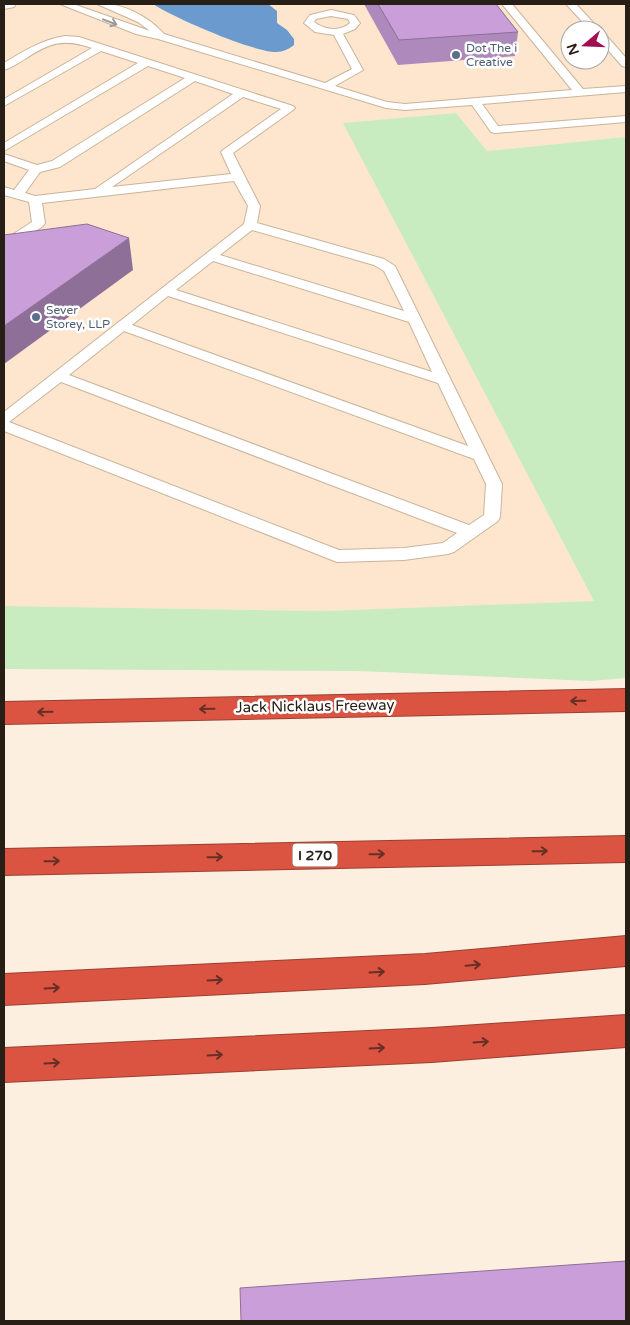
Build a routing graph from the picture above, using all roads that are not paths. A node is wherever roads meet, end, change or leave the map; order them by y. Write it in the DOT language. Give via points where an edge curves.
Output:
graph roads {
  1 [pos="9,4"];
  2 [pos="65,4"];
  3 [pos="102,4"];
  4 [pos="325,4"];
  5 [pos="507,4"];
  6 [pos="572,4"];
  7 [pos="4,5"];
  8 [pos="331,13"];
  9 [pos="586,20"];
  10 [pos="336,31"];
  11 [pos="160,36"];
  12 [pos="610,46"];
  13 [pos="100,47"];
  14 [pos="147,62"];
  15 [pos="626,64"];
  16 [pos="4,67"];
  17 [pos="194,77"];
  18 [pos="327,86"];
  19 [pos="626,89"];
  20 [pos="243,92"];
  21 [pos="580,93"];
  22 [pos="475,102"];
  23 [pos="4,103"];
  24 [pos="626,119"];
  25 [pos="4,148"];
  26 [pos="4,156"];
  27 [pos="36,169"];
  28 [pos="238,177"];
  29 [pos="4,191"];
  30 [pos="97,192"];
  31 [pos="17,195"];
  32 [pos="35,200"];
  33 [pos="250,225"];
  34 [pos="4,246"];
  35 [pos="211,256"];
  36 [pos="166,291"];
  37 [pos="414,320"];
  38 [pos="122,326"];
  39 [pos="59,376"];
  40 [pos="444,380"];
  41 [pos="4,419"];
  42 [pos="4,426"];
  43 [pos="480,456"];
  44 [pos="471,532"];
  45 [pos="626,700"];
  46 [pos="4,713"];
  47 [pos="626,849"];
  48 [pos="4,862"];
  49 [pos="626,951"];
  50 [pos="4,990"];
  51 [pos="626,1031"];
  52 [pos="4,1065"];
  1 -- 7 [label="street"];
  2 -- 11 [label="lane, one-way" via="140,32"];
  3 -- 11 [label="lane" via="134,16 154,28"];
  4 -- 8 [label="lane"];
  5 -- 21 [label="lane"];
  6 -- 9 [label="lane"];
  8 -- 10 [label="lane" via="351,17 355,23 350,28"];
  8 -- 10 [label="lane" via="318,15 309,23 321,30"];
  10 -- 18 [label="lane" via="358,70"];
  11 -- 18 [label="lane"];
  12 -- 15 [label="lane"];
  13 -- 14 [label="lane"];
  13 -- 16 [label="lane" via="75,39 48,41"];
  13 -- 23 [label="lane"];
  14 -- 17 [label="lane"];
  14 -- 25 [label="lane"];
  17 -- 20 [label="lane"];
  17 -- 27 [label="lane" via="56,164"];
  18 -- 22 [label="lane" via="386,105 405,107"];
  19 -- 21 [label="lane"];
  20 -- 28 [label="lane" via="289,108 227,152"];
  20 -- 30 [label="lane"];
  21 -- 22 [label="lane"];
  22 -- 24 [label="lane" via="495,130"];
  26 -- 27 [label="lane"];
  27 -- 31 [label="lane"];
  28 -- 30 [label="lane"];
  28 -- 33 [label="lane" via="254,206"];
  29 -- 31 [label="lane"];
  30 -- 32 [label="lane"];
  31 -- 32 [label="lane"];
  32 -- 34 [label="lane" via="39,223"];
  33 -- 35 [label="lane"];
  33 -- 37 [label="lane" via="379,262 390,269"];
  35 -- 36 [label="lane"];
  35 -- 37 [label="lane"];
  36 -- 38 [label="lane"];
  36 -- 40 [label="lane"];
  37 -- 40 [label="lane"];
  38 -- 39 [label="lane"];
  38 -- 43 [label="lane"];
  39 -- 41 [label="lane"];
  39 -- 44 [label="lane"];
  40 -- 43 [label="lane"];
  42 -- 44 [label="lane" via="337,556 404,554 448,548"];
  43 -- 44 [label="lane" via="494,484 492,517"];
  45 -- 46 [label="highway, Jack Nicklaus Freeway, one-way"];
  48 -- 47 [label="highway, I 270, one-way"];
  50 -- 49 [label="highway, one-way" via="425,970"];
  52 -- 51 [label="highway, one-way" via="432,1045"];
}
